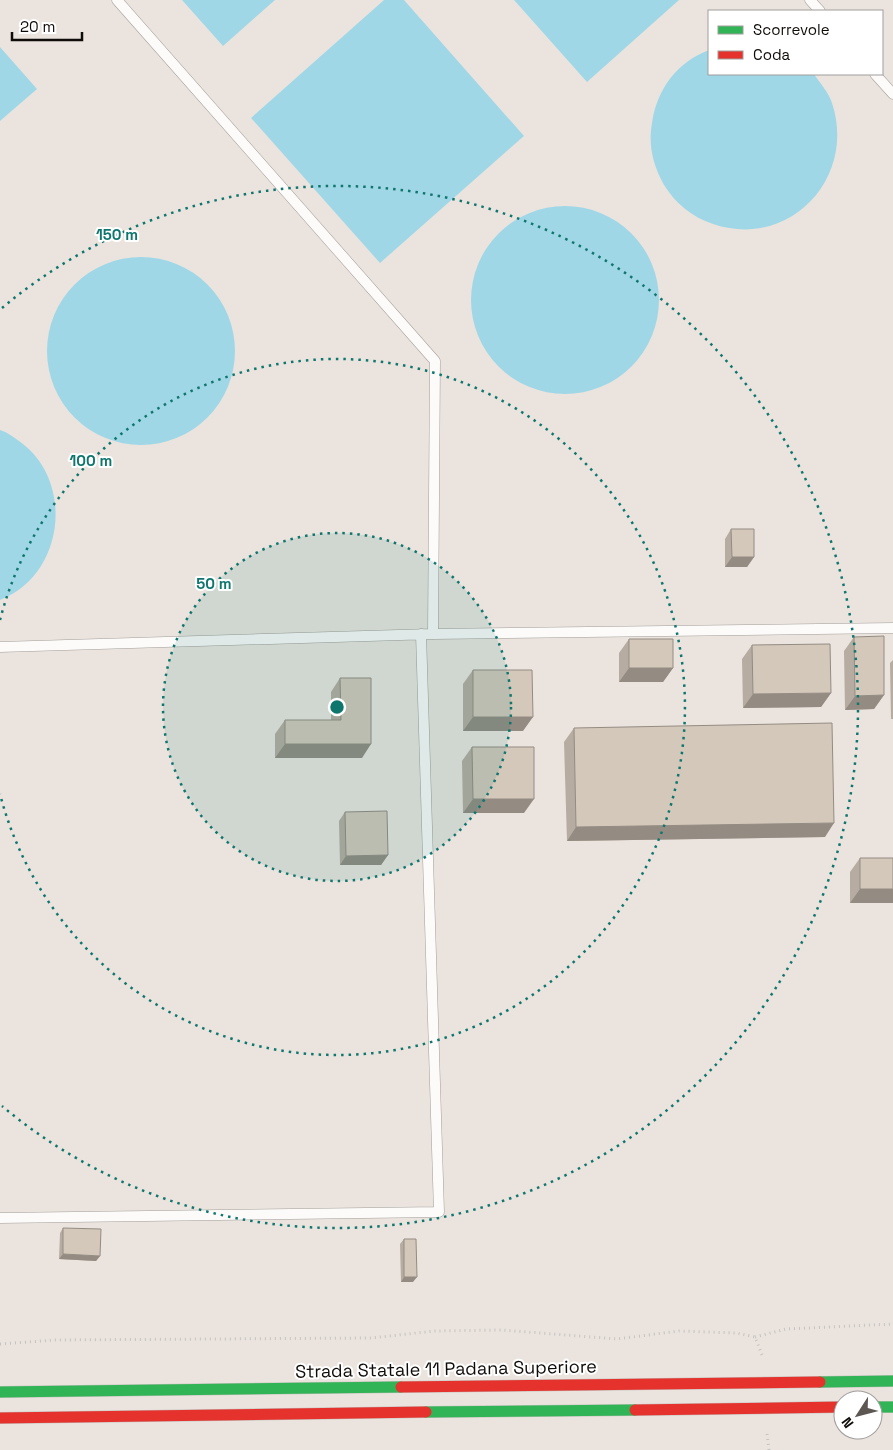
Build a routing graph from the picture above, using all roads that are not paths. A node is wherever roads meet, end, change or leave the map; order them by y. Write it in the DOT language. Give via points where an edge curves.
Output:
graph roads {
  1 [pos="117,0"];
  2 [pos="810,0"];
  3 [pos="819,10"];
  4 [pos="876,75"];
  5 [pos="893,94"];
  6 [pos="893,628"];
  7 [pos="421,634"];
  8 [pos="433,634"];
  9 [pos="0,647"];
  10 [pos="0,1218"];
  11 [pos="893,1381"];
  12 [pos="0,1392"];
  13 [pos="833,1407"];
  14 [pos="0,1418"];
  1 -- 8 [label="lane" via="435,360"];
  2 -- 3 [label="lane"];
  4 -- 5 [label="lane"];
  6 -- 8 [label="lane"];
  7 -- 8 [label="lane"];
  7 -- 9 [label="lane"];
  7 -- 10 [label="lane" via="440,1212"];
  11 -- 12 [label="highway, Strada Statale 11 Padana Superiore"];
  13 -- 14 [label="highway"];
}
